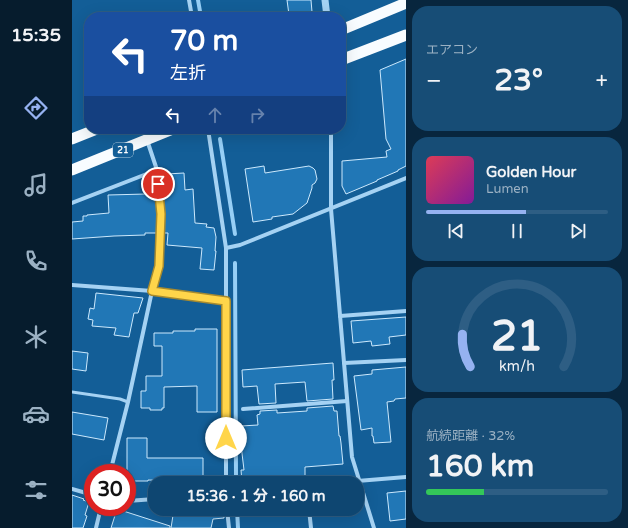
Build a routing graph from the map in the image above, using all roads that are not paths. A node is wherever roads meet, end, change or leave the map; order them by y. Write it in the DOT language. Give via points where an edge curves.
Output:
graph roads {
  1 [pos="189,0"];
  2 [pos="325,0"];
  3 [pos="406,3"];
  4 [pos="191,12"];
  5 [pos="326,12"];
  6 [pos="346,28"];
  7 [pos="406,35"];
  8 [pos="346,58"];
  9 [pos="84,134"];
  10 [pos="161,134"];
  11 [pos="209,134"];
  12 [pos="331,134"];
  13 [pos="72,139"];
  14 [pos="147,140"];
  15 [pos="72,170"];
  16 [pos="158,170"];
  17 [pos="406,178"];
  18 [pos="72,203"];
  19 [pos="331,209"];
  20 [pos="226,248"];
  21 [pos="72,285"];
  22 [pos="152,291"];
  23 [pos="226,301"];
  24 [pos="406,311"];
  25 [pos="340,316"];
  26 [pos="406,360"];
  27 [pos="344,363"];
  28 [pos="72,392"];
  29 [pos="347,401"];
  30 [pos="128,402"];
  31 [pos="243,410"];
  32 [pos="112,464"];
  33 [pos="226,476"];
  34 [pos="358,476"];
  35 [pos="406,477"];
  36 [pos="364,481"];
  37 [pos="72,489"];
  38 [pos="84,492"];
  39 [pos="364,494"];
  40 [pos="136,500"];
  41 [pos="148,500"];
  42 [pos="99,516"];
  43 [pos="228,516"];
  44 [pos="310,516"];
  45 [pos="96,528"];
  46 [pos="229,528"];
  47 [pos="311,528"];
  48 [pos="374,528"];
  1 -- 4 [label="street"];
  2 -- 5 [label="street"];
  3 -- 6 [label="highway"];
  7 -- 8 [label="highway"];
  9 -- 13 [label="highway"];
  10 -- 14 [label="highway, 21"];
  11 -- 20 [label="street"];
  12 -- 19 [label="street"];
  14 -- 15 [label="highway, 21"];
  14 -- 16 [label="street"];
  16 -- 18 [label="street"];
  16 -- 22 [label="street" via="161,214 159,266"];
  17 -- 19 [label="street"];
  19 -- 20 [label="street" via="240,246"];
  19 -- 25 [label="street"];
  20 -- 23 [label="street"];
  21 -- 22 [label="street"];
  22 -- 23 [label="street"];
  22 -- 30 [label="street"];
  23 -- 33 [label="street"];
  24 -- 25 [label="street"];
  25 -- 27 [label="street"];
  26 -- 27 [label="street"];
  27 -- 29 [label="street"];
  28 -- 30 [label="lane"];
  29 -- 31 [label="street"];
  29 -- 34 [label="street" via="352,457"];
  30 -- 32 [label="street"];
  35 -- 36 [label="street"];
  37 -- 38 [label="street"];
  39 -- 48 [label="street"];
  40 -- 41 [label="street"];
  42 -- 45 [label="street"];
  43 -- 46 [label="street"];
  44 -- 47 [label="street"];
}
